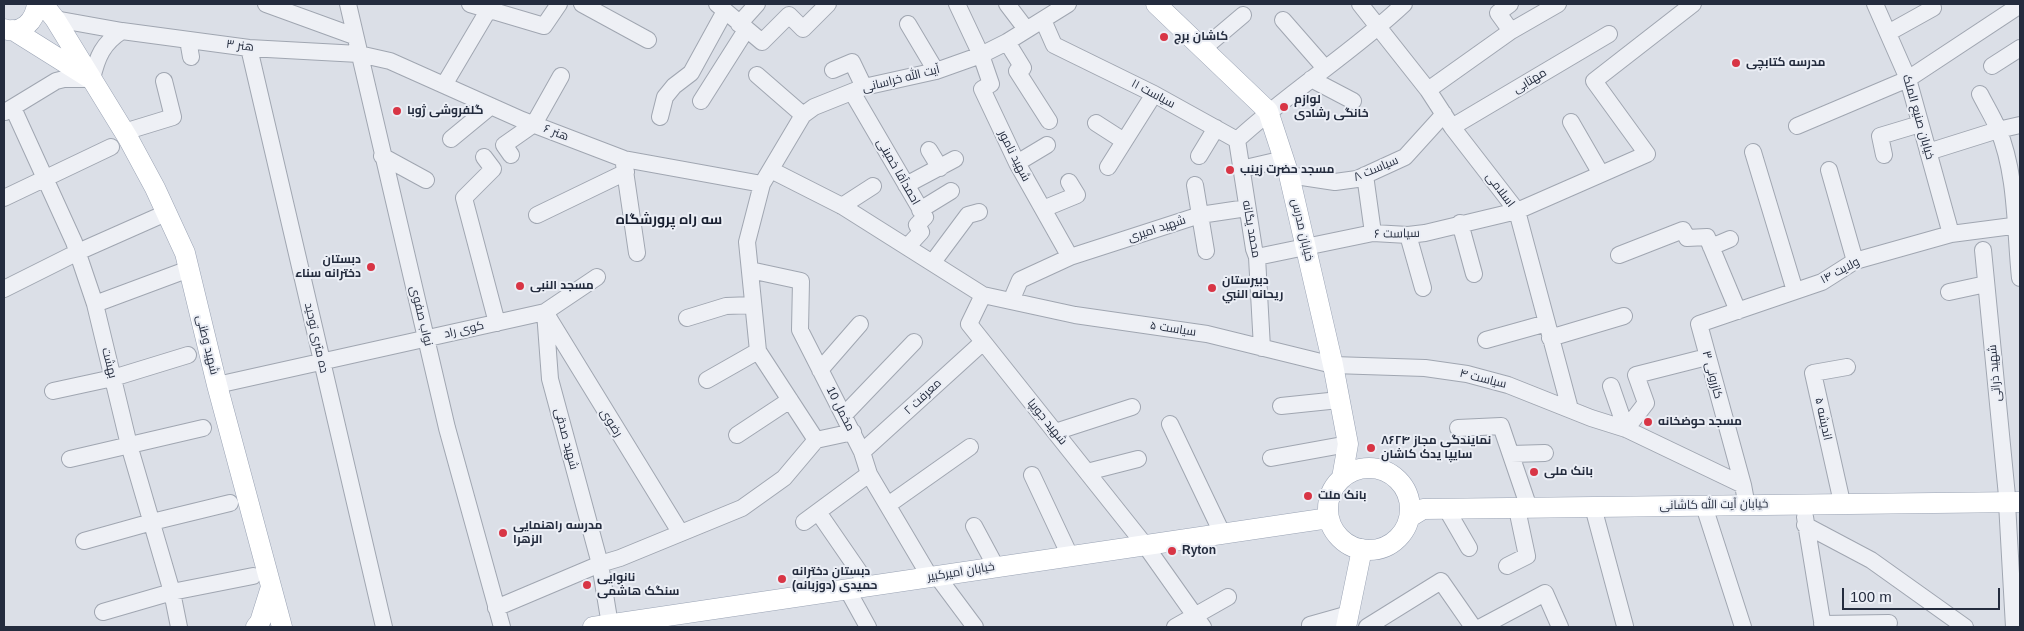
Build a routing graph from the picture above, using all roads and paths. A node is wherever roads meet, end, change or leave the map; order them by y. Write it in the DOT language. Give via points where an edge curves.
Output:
graph roads {
  1 [pos="37,4"];
  2 [pos="266,4"];
  3 [pos="348,4"];
  4 [pos="470,4"];
  5 [pos="559,4"];
  6 [pos="582,4"];
  7 [pos="757,4"];
  8 [pos="828,4"];
  9 [pos="957,4"];
  10 [pos="1007,4"];
  11 [pos="1068,4"];
  12 [pos="1156,4"];
  13 [pos="1360,4"];
  14 [pos="1404,4"];
  15 [pos="1558,4"];
  16 [pos="1693,4"];
  17 [pos="1875,4"];
  18 [pos="2020,6"];
  19 [pos="721,8"];
  20 [pos="1504,8"];
  21 [pos="1934,8"];
  22 [pos="488,10"];
  23 [pos="49,11"];
  24 [pos="1244,15"];
  25 [pos="1042,20"];
  26 [pos="1282,20"];
  27 [pos="908,24"];
  28 [pos="742,27"];
  29 [pos="1379,28"];
  30 [pos="1026,29"];
  31 [pos="8,30"];
  32 [pos="122,30"];
  33 [pos="1510,31"];
  34 [pos="1888,33"];
  35 [pos="1608,34"];
  36 [pos="354,36"];
  37 [pos="188,40"];
  38 [pos="648,40"];
  39 [pos="1007,42"];
  40 [pos="248,48"];
  41 [pos="1204,48"];
  42 [pos="2020,48"];
  43 [pos="359,54"];
  44 [pos="981,55"];
  45 [pos="191,56"];
  46 [pos="1992,66"];
  47 [pos="1325,68"];
  48 [pos="833,70"];
  49 [pos="936,71"];
  50 [pos="757,75"];
  51 [pos="561,76"];
  52 [pos="1311,78"];
  53 [pos="92,79"];
  54 [pos="1908,79"];
  55 [pos="164,82"];
  56 [pos="444,85"];
  57 [pos="858,90"];
  58 [pos="1428,90"];
  59 [pos="1154,94"];
  60 [pos="1980,94"];
  61 [pos="701,101"];
  62 [pos="1353,101"];
  63 [pos="491,106"];
  64 [pos="7,109"];
  65 [pos="1268,112"];
  66 [pos="803,115"];
  67 [pos="660,117"];
  68 [pos="1049,121"];
  69 [pos="1448,121"];
  70 [pos="1570,122"];
  71 [pos="1096,123"];
  72 [pos="534,124"];
  73 [pos="1920,124"];
  74 [pos="2020,125"];
  75 [pos="1798,126"];
  76 [pos="1216,128"];
  77 [pos="1998,130"];
  78 [pos="124,132"];
  79 [pos="451,139"];
  80 [pos="1237,140"];
  81 [pos="1124,141"];
  82 [pos="1047,145"];
  83 [pos="111,147"];
  84 [pos="929,150"];
  85 [pos="1753,152"];
  86 [pos="1928,152"];
  87 [pos="1884,155"];
  88 [pos="382,156"];
  89 [pos="511,156"];
  90 [pos="1199,156"];
  91 [pos="484,158"];
  92 [pos="955,159"];
  93 [pos="1016,163"];
  94 [pos="625,166"];
  95 [pos="1108,167"];
  96 [pos="1286,167"];
  97 [pos="940,168"];
  98 [pos="1241,169"];
  99 [pos="1829,170"];
  100 [pos="1601,174"];
  101 [pos="1365,175"];
  102 [pos="766,177"];
  103 [pos="45,178"];
  104 [pos="426,180"];
  105 [pos="1069,182"];
  106 [pos="1195,185"];
  107 [pos="873,186"];
  108 [pos="906,186"];
  109 [pos="951,191"];
  110 [pos="4,198"];
  111 [pos="842,206"];
  112 [pos="1247,208"];
  113 [pos="1043,209"];
  114 [pos="920,210"];
  115 [pos="1516,211"];
  116 [pos="979,212"];
  117 [pos="166,213"];
  118 [pos="537,215"];
  119 [pos="1200,216"];
  120 [pos="1460,224"];
  121 [pos="2018,225"];
  122 [pos="1372,233"];
  123 [pos="1951,234"];
  124 [pos="1408,235"];
  125 [pos="1730,239"];
  126 [pos="908,246"];
  127 [pos="1306,246"];
  128 [pos="1711,247"];
  129 [pos="1983,250"];
  130 [pos="1206,251"];
  131 [pos="78,252"];
  132 [pos="637,253"];
  133 [pos="1619,255"];
  134 [pos="1070,257"];
  135 [pos="1257,257"];
  136 [pos="1855,261"];
  137 [pos="933,262"];
  138 [pos="189,269"];
  139 [pos="750,270"];
  140 [pos="1474,274"];
  141 [pos="597,277"];
  142 [pos="2020,278"];
  143 [pos="1986,284"];
  144 [pos="1423,288"];
  145 [pos="4,289"];
  146 [pos="1794,291"];
  147 [pos="1949,292"];
  148 [pos="983,295"];
  149 [pos="1011,301"];
  150 [pos="95,304"];
  151 [pos="753,305"];
  152 [pos="1738,311"];
  153 [pos="545,312"];
  154 [pos="1624,316"];
  155 [pos="687,318"];
  156 [pos="497,323"];
  157 [pos="860,324"];
  158 [pos="1699,324"];
  159 [pos="1548,331"];
  160 [pos="426,339"];
  161 [pos="1486,340"];
  162 [pos="914,342"];
  163 [pos="983,342"];
  164 [pos="1262,348"];
  165 [pos="758,350"];
  166 [pos="188,355"];
  167 [pos="1707,357"];
  168 [pos="322,362"];
  169 [pos="1333,365"];
  170 [pos="576,366"];
  171 [pos="1847,367"];
  172 [pos="820,370"];
  173 [pos="113,378"];
  174 [pos="550,379"];
  175 [pos="707,380"];
  176 [pos="217,386"];
  177 [pos="1611,386"];
  178 [pos="53,391"];
  179 [pos="790,400"];
  180 [pos="1339,400"];
  181 [pos="1281,406"];
  182 [pos="1132,407"];
  183 [pos="1570,409"];
  184 [pos="844,415"];
  185 [pos="1170,424"];
  186 [pos="203,428"];
  187 [pos="1458,428"];
  188 [pos="1626,429"];
  189 [pos="853,432"];
  190 [pos="1055,432"];
  191 [pos="737,435"];
  192 [pos="816,440"];
  193 [pos="1348,444"];
  194 [pos="129,445"];
  195 [pos="970,447"];
  196 [pos="862,452"];
  197 [pos="1545,453"];
  198 [pos="1511,454"];
  199 [pos="1271,458"];
  200 [pos="70,459"];
  201 [pos="1138,459"];
  202 [pos="1365,468"];
  203 [pos="1087,472"];
  204 [pos="870,474"];
  205 [pos="1032,475"];
  206 [pos="1342,478"];
  207 [pos="1744,493"];
  208 [pos="1409,497"];
  209 [pos="1841,498"];
  210 [pos="2014,499"];
  211 [pos="230,503"];
  212 [pos="1803,504"];
  213 [pos="888,505"];
  214 [pos="1522,505"];
  215 [pos="1704,506"];
  216 [pos="1593,507"];
  217 [pos="1446,510"];
  218 [pos="818,512"];
  219 [pos="1410,517"];
  220 [pos="1329,518"];
  221 [pos="152,522"];
  222 [pos="804,522"];
  223 [pos="1806,525"];
  224 [pos="974,526"];
  225 [pos="680,532"];
  226 [pos="1222,533"];
  227 [pos="84,541"];
  228 [pos="1145,545"];
  229 [pos="1469,548"];
  230 [pos="1362,549"];
  231 [pos="1070,556"];
  232 [pos="600,564"];
  233 [pos="1507,566"];
  234 [pos="996,567"];
  235 [pos="253,576"];
  236 [pos="934,576"];
  237 [pos="869,586"];
  238 [pos="271,587"];
  239 [pos="848,589"];
  240 [pos="172,592"];
  241 [pos="1228,597"];
  242 [pos="496,608"];
  243 [pos="103,612"];
  244 [pos="1347,621"];
  245 [pos="1200,622"];
  246 [pos="1889,623"];
  247 [pos="1310,625"];
  248 [pos="283,626"];
  249 [pos="602,626"];
  250 [pos="1625,626"];
  251 [pos="1822,626"];
  252 [pos="179,627"];
  253 [pos="256,627"];
  254 [pos="384,627"];
  255 [pos="502,627"];
  256 [pos="868,627"];
  257 [pos="975,627"];
  258 [pos="1176,627"];
  259 [pos="1367,627"];
  260 [pos="1473,627"];
  261 [pos="1481,627"];
  262 [pos="1560,627"];
  263 [pos="1743,627"];
  264 [pos="1965,627"];
  265 [pos="2014,627"];
  1 -- 31 [label="main road" via="29,24"];
  2 -- 36 [label="street"];
  3 -- 36 [label="street, نواب صفوی"];
  4 -- 22 [label="street"];
  5 -- 22 [label="street" via="544,26"];
  6 -- 38 [label="street"];
  7 -- 28 [label="street"];
  8 -- 28 [label="street" via="803,29 789,15 762,42"];
  9 -- 44 [label="street"];
  10 -- 30 [label="street"];
  11 -- 25 [label="street, آیت الله خراسانی"];
  12 -- 41 [label="main road, خیابان مدرس"];
  13 -- 29 [label="street, اسلامی"];
  14 -- 29 [label="street"];
  15 -- 33 [label="street"];
  16 -- 100 [label="street, سیاست ۶" via="1594,81 1647,154"];
  17 -- 34 [label="street, خیابان صنیع الملک"];
  18 -- 54 [label="street"];
  19 -- 28 [label="street"];
  19 -- 67 [label="street" via="691,73 666,97"];
  20 -- 33 [label="street"];
  21 -- 34 [label="street"];
  22 -- 56 [label="street"];
  23 -- 32 [label="street, هنر ۳"];
  23 -- 53 [label="main road, شهید وطنی"];
  24 -- 41 [label="street"];
  25 -- 30 [label="street, آیت الله خراسانی"];
  25 -- 59 [label="street, سیاست ۱۱" via="1054,45"];
  26 -- 47 [label="street"];
  27 -- 49 [label="street"];
  28 -- 61 [label="street"];
  29 -- 47 [label="street"];
  29 -- 58 [label="street, اسلامی"];
  30 -- 39 [label="street, آیت الله خراسانی"];
  31 -- 53 [label="main road"];
  32 -- 37 [label="street, هنر ۳"];
  32 -- 53 [label="street" via="101,50"];
  33 -- 58 [label="street"];
  34 -- 54 [label="street, خیابان صنیع الملک"];
  35 -- 69 [label="street, مهتابی"];
  36 -- 43 [label="street, نواب صفوی"];
  37 -- 40 [label="street, هنر ۳"];
  37 -- 45 [label="street"];
  39 -- 44 [label="street, آیت الله خراسانی"];
  39 -- 68 [label="street" via="1024,68 1017,72"];
  40 -- 43 [label="street, هنر ۳"];
  40 -- 168 [label="street, ده متری توحید"];
  41 -- 65 [label="main road, خیابان مدرس"];
  42 -- 46 [label="street"];
  43 -- 56 [label="street, هنر ۶" via="390,61"];
  43 -- 88 [label="street, نواب صفوی"];
  44 -- 49 [label="street, آیت الله خراسانی"];
  44 -- 93 [label="street, شهید نامور" via="991,84 982,89"];
  47 -- 52 [label="street"];
  48 -- 57 [label="street, احمدآقا خمینی" via="852,62"];
  49 -- 57 [label="street, آیت الله خراسانی"];
  50 -- 66 [label="street"];
  51 -- 72 [label="street"];
  52 -- 62 [label="street"];
  52 -- 65 [label="street"];
  53 -- 64 [label="street" via="56,81"];
  53 -- 78 [label="main road, شهید وطنی"];
  54 -- 73 [label="street, خیابان صنیع الملک"];
  54 -- 75 [label="street"];
  55 -- 78 [label="street" via="173,116"];
  56 -- 63 [label="street, هنر ۶"];
  57 -- 66 [label="street, آیت الله خراسانی"];
  57 -- 108 [label="street, احمدآقا خمینی"];
  58 -- 69 [label="street, اسلامی"];
  59 -- 76 [label="street, سیاست ۱۱"];
  59 -- 81 [label="street"];
  60 -- 77 [label="street"];
  63 -- 72 [label="street, هنر ۶"];
  63 -- 79 [label="street"];
  64 -- 103 [label="street, بهشت"];
  65 -- 80 [label="street"];
  65 -- 96 [label="main road, خیابان مدرس"];
  66 -- 102 [label="street"];
  69 -- 101 [label="street, سیاست ۸" via="1405,157"];
  69 -- 115 [label="street, اسلامی"];
  70 -- 100 [label="street"];
  71 -- 81 [label="street"];
  72 -- 89 [label="street" via="504,145"];
  72 -- 94 [label="street, هنر ۶"];
  73 -- 86 [label="street, خیابان صنیع الملک"];
  73 -- 87 [label="street" via="1880,136"];
  74 -- 77 [label="street"];
  76 -- 80 [label="street, سیاست ۱۱"];
  76 -- 90 [label="street"];
  77 -- 86 [label="street"];
  77 -- 121 [label="street" via="2013,186"];
  78 -- 117 [label="main road, شهید وطنی"];
  80 -- 98 [label="street, محمد یگانه"];
  81 -- 95 [label="street"];
  82 -- 93 [label="street"];
  83 -- 103 [label="street"];
  84 -- 97 [label="street"];
  85 -- 146 [label="street"];
  86 -- 123 [label="street, خیابان صنیع الملک"];
  88 -- 104 [label="street"];
  88 -- 160 [label="street, نواب صفوی"];
  91 -- 156 [label="street" via="493,169 458,195"];
  92 -- 97 [label="street"];
  93 -- 113 [label="street, شهید نامور"];
  94 -- 102 [label="street, هنر ۶"];
  94 -- 118 [label="street"];
  94 -- 132 [label="street"];
  96 -- 98 [label="street"];
  96 -- 101 [label="street, سیاست ۸" via="1335,182"];
  96 -- 127 [label="main road, خیابان مدرس"];
  97 -- 108 [label="street"];
  98 -- 112 [label="street, محمد یگانه"];
  99 -- 136 [label="street"];
  100 -- 115 [label="street, سیاست ۶"];
  101 -- 122 [label="street"];
  102 -- 111 [label="street, هنر ۶"];
  102 -- 139 [label="street" via="747,242"];
  103 -- 110 [label="street"];
  103 -- 131 [label="street, بهشت"];
  105 -- 113 [label="street" via="1077,195"];
  106 -- 119 [label="street"];
  107 -- 111 [label="street"];
  108 -- 114 [label="street, احمدآقا خمینی"];
  109 -- 114 [label="street"];
  111 -- 126 [label="street, هنر ۶"];
  112 -- 119 [label="street, شهید امیری"];
  112 -- 135 [label="street, محمد یگانه"];
  113 -- 134 [label="street, شهید نامور"];
  114 -- 126 [label="street, احمدآقا خمینی" via="925,217 917,224 921,232"];
  115 -- 120 [label="street, سیاست ۶"];
  115 -- 159 [label="street, اسلامی"];
  116 -- 137 [label="street" via="968,215"];
  117 -- 131 [label="street"];
  117 -- 138 [label="main road, شهید وطنی"];
  119 -- 130 [label="street"];
  119 -- 134 [label="street, شهید امیری"];
  120 -- 124 [label="street, سیاست ۶"];
  120 -- 140 [label="street"];
  121 -- 123 [label="street, ولایت ۱۴"];
  121 -- 142 [label="street"];
  122 -- 124 [label="street, سیاست ۶"];
  122 -- 127 [label="street, سیاست ۶"];
  123 -- 136 [label="street, ولایت ۱۴"];
  124 -- 144 [label="street"];
  125 -- 128 [label="street"];
  126 -- 137 [label="street, هنر ۶"];
  127 -- 135 [label="street, سیاست ۶"];
  127 -- 169 [label="main road, خیابان مدرس"];
  128 -- 133 [label="street" via="1706,237 1687,238 1683,230"];
  128 -- 152 [label="street"];
  129 -- 143 [label="street, شهید ذراتی"];
  131 -- 145 [label="street"];
  131 -- 150 [label="street, بهشت"];
  134 -- 149 [label="street, شهید امیری" via="1020,280"];
  135 -- 164 [label="street, محمد یگانه"];
  136 -- 146 [label="street, ولایت ۱۴" via="1822,282"];
  137 -- 148 [label="street, هنر ۶"];
  138 -- 150 [label="street"];
  138 -- 176 [label="main road, شهید وطنی"];
  139 -- 151 [label="street"];
  139 -- 172 [label="street, مخمل 10" via="802,280 800,330"];
  141 -- 153 [label="street, کوی راد"];
  143 -- 147 [label="street"];
  143 -- 210 [label="street, شهید ذراتی"];
  146 -- 152 [label="street, ولایت ۱۴"];
  148 -- 149 [label="street, سیاست ۵"];
  148 -- 163 [label="street, شهید جویپا" via="969,324"];
  149 -- 164 [label="street, سیاست ۵" via="1075,315 1207,334"];
  150 -- 173 [label="street, بهشت"];
  151 -- 155 [label="street" via="726,306"];
  151 -- 165 [label="street"];
  152 -- 158 [label="street, ولایت ۱۴"];
  153 -- 156 [label="street, کوی راد"];
  153 -- 170 [label="street, رضوی"];
  153 -- 174 [label="street, شهید صدقی"];
  154 -- 159 [label="street"];
  156 -- 160 [label="street, کوی راد"];
  157 -- 172 [label="street"];
  158 -- 167 [label="street, کازرونی ۳"];
  159 -- 161 [label="street"];
  159 -- 183 [label="street, اسلامی"];
  160 -- 168 [label="street, کوی راد"];
  160 -- 242 [label="street, نواب صفوی"];
  162 -- 184 [label="street"];
  163 -- 190 [label="street, شهید جویپا"];
  163 -- 196 [label="street, معرفت ۲"];
  164 -- 169 [label="street, سیاست ۵"];
  165 -- 175 [label="street"];
  165 -- 179 [label="street"];
  166 -- 173 [label="street"];
  167 -- 188 [label="street" via="1636,375 1646,403"];
  167 -- 207 [label="street, کازرونی ۳"];
  168 -- 176 [label="street, کوی راد"];
  168 -- 254 [label="street, ده متری توحید"];
  169 -- 180 [label="main road, خیابان مدرس"];
  169 -- 183 [label="street, سیاست ۴" via="1425,368 1468,374 1508,385"];
  170 -- 174 [label="street"];
  170 -- 225 [label="street, رضوی"];
  171 -- 209 [label="street, اندیشه ۵" via="1813,373"];
  172 -- 184 [label="street, مخمل 10"];
  173 -- 178 [label="street"];
  173 -- 194 [label="street, بهشت"];
  174 -- 232 [label="street, شهید صدقی"];
  176 -- 238 [label="main road, شهید وطنی"];
  177 -- 188 [label="street"];
  179 -- 191 [label="street"];
  179 -- 192 [label="street"];
  180 -- 181 [label="street"];
  180 -- 193 [label="main road, خیابان مدرس"];
  182 -- 190 [label="street"];
  183 -- 188 [label="street, سیاست ۴"];
  184 -- 189 [label="street, مخمل 10"];
  185 -- 226 [label="street"];
  186 -- 194 [label="street"];
  187 -- 198 [label="street" via="1501,426"];
  188 -- 207 [label="street, سیاست ۴"];
  189 -- 192 [label="street"];
  189 -- 196 [label="street, مخمل 10"];
  190 -- 203 [label="street, شهید جویپا"];
  192 -- 225 [label="street" via="784,478 742,508"];
  193 -- 199 [label="street"];
  193 -- 202 [label="main road"];
  193 -- 206 [label="main road"];
  194 -- 200 [label="street"];
  194 -- 221 [label="street, بهشت"];
  195 -- 213 [label="street"];
  196 -- 204 [label="street, مخمل 10"];
  197 -- 198 [label="street"];
  198 -- 214 [label="street"];
  201 -- 203 [label="street"];
  202 -- 206 [label="main road"];
  202 -- 208 [label="main road" via="1385,470 1396,477"];
  203 -- 228 [label="street, شهید جویپا"];
  204 -- 213 [label="street, مخمل 10"];
  204 -- 218 [label="street"];
  205 -- 231 [label="street"];
  206 -- 220 [label="main road" via="1330,496"];
  207 -- 209 [label="main road, خیابان آیت الله کاشانی"];
  207 -- 214 [label="main road, خیابان آیت الله کاشانی"];
  208 -- 214 [label="main road, خیابان آیت الله کاشانی" via="1422,502"];
  208 -- 219 [label="main road"];
  209 -- 210 [label="main road, خیابان آیت الله کاشانی"];
  210 -- 212 [label="main road, خیابان آیت الله کاشانی"];
  210 -- 265 [label="street, شهید ذراتی"];
  211 -- 221 [label="street"];
  212 -- 215 [label="main road, خیابان آیت الله کاشانی"];
  212 -- 223 [label="street"];
  213 -- 236 [label="street, مخمل 10"];
  214 -- 216 [label="main road, خیابان آیت الله کاشانی"];
  214 -- 217 [label="main road, خیابان آیت الله کاشانی"];
  214 -- 233 [label="street" via="1527,556"];
  215 -- 216 [label="main road, خیابان آیت الله کاشانی"];
  215 -- 263 [label="street"];
  216 -- 250 [label="street"];
  217 -- 219 [label="main road, خیابان آیت الله کاشانی" via="1422,509"];
  217 -- 229 [label="street"];
  218 -- 222 [label="street"];
  218 -- 237 [label="street"];
  219 -- 230 [label="main road" via="1404,532 1386,547"];
  220 -- 226 [label="main road, خیابان امیرکبیر"];
  220 -- 230 [label="main road" via="1344,542"];
  221 -- 227 [label="street"];
  221 -- 240 [label="street, بهشت"];
  223 -- 251 [label="street"];
  223 -- 264 [label="street" via="1871,560"];
  224 -- 234 [label="street"];
  225 -- 232 [label="street"];
  226 -- 228 [label="main road, خیابان امیرکبیر"];
  228 -- 231 [label="main road, خیابان امیرکبیر"];
  228 -- 245 [label="street, شهید جویپا"];
  230 -- 244 [label="main road"];
  231 -- 234 [label="main road, خیابان امیرکبیر"];
  232 -- 242 [label="street"];
  232 -- 249 [label="street, شهید صدقی"];
  234 -- 236 [label="main road, خیابان امیرکبیر"];
  235 -- 240 [label="street"];
  236 -- 237 [label="main road, خیابان امیرکبیر"];
  236 -- 257 [label="street, مخمل 10"];
  237 -- 239 [label="main road, خیابان امیرکبیر"];
  238 -- 248 [label="main road, شهید وطنی"];
  238 -- 253 [label="main road"];
  239 -- 249 [label="main road, خیابان امیرکبیر"];
  239 -- 256 [label="street"];
  240 -- 243 [label="street"];
  240 -- 252 [label="street, بهشت"];
  241 -- 245 [label="street"];
  242 -- 255 [label="street, نواب صفوی"];
  244 -- 247 [label="street"];
  245 -- 258 [label="street"];
  246 -- 251 [label="street"];
  259 -- 260 [label="street" via="1441,581"];
  261 -- 262 [label="street" via="1545,593"];
}
